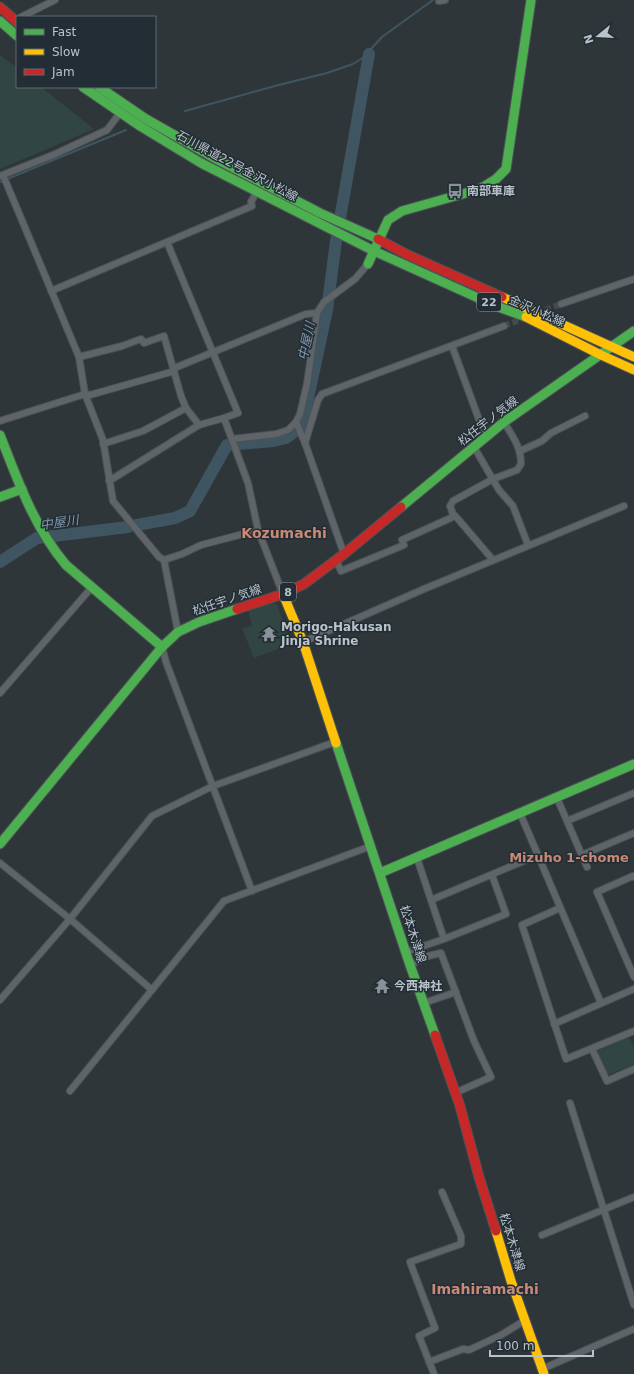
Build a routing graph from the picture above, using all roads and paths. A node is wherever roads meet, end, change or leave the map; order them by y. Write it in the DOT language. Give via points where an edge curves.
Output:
graph roads {
  1 [pos="55,0"];
  2 [pos="531,0"];
  3 [pos="0,7"];
  4 [pos="23,16"];
  5 [pos="0,21"];
  6 [pos="16,21"];
  7 [pos="16,35"];
  8 [pos="84,88"];
  9 [pos="100,88"];
  10 [pos="120,113"];
  11 [pos="3,178"];
  12 [pos="257,191"];
  13 [pos="348,225"];
  14 [pos="343,235"];
  15 [pos="378,239"];
  16 [pos="167,242"];
  17 [pos="374,251"];
  18 [pos="368,264"];
  19 [pos="634,278"];
  20 [pos="51,291"];
  21 [pos="561,304"];
  22 [pos="317,313"];
  23 [pos="504,326"];
  24 [pos="634,331"];
  25 [pos="452,346"];
  26 [pos="611,347"];
  27 [pos="212,353"];
  28 [pos="601,355"];
  29 [pos="79,357"];
  30 [pos="634,357"];
  31 [pos="174,370"];
  32 [pos="634,370"];
  33 [pos="85,394"];
  34 [pos="186,408"];
  35 [pos="585,416"];
  36 [pos="224,418"];
  37 [pos="0,421"];
  38 [pos="504,422"];
  39 [pos="199,425"];
  40 [pos="298,427"];
  41 [pos="0,435"];
  42 [pos="488,435"];
  43 [pos="234,443"];
  44 [pos="305,443"];
  45 [pos="103,444"];
  46 [pos="474,447"];
  47 [pos="520,451"];
  48 [pos="493,480"];
  49 [pos="109,481"];
  50 [pos="22,489"];
  51 [pos="0,497"];
  52 [pos="624,506"];
  53 [pos="455,516"];
  54 [pos="258,530"];
  55 [pos="528,545"];
  56 [pos="344,554"];
  57 [pos="164,560"];
  58 [pos="336,560"];
  59 [pos="493,560"];
  60 [pos="92,587"];
  61 [pos="283,594"];
  62 [pos="178,632"];
  63 [pos="303,642"];
  64 [pos="162,647"];
  65 [pos="0,693"];
  66 [pos="335,742"];
  67 [pos="634,764"];
  68 [pos="213,786"];
  69 [pos="634,793"];
  70 [pos="556,798"];
  71 [pos="520,813"];
  72 [pos="567,821"];
  73 [pos="634,833"];
  74 [pos="0,844"];
  75 [pos="371,846"];
  76 [pos="538,855"];
  77 [pos="582,855"];
  78 [pos="416,858"];
  79 [pos="0,863"];
  80 [pos="587,867"];
  81 [pos="380,873"];
  82 [pos="492,875"];
  83 [pos="634,877"];
  84 [pos="252,891"];
  85 [pos="431,900"];
  86 [pos="560,908"];
  87 [pos="70,919"];
  88 [pos="444,939"];
  89 [pos="406,952"];
  90 [pos="410,965"];
  91 [pos="634,977"];
  92 [pos="634,989"];
  93 [pos="152,990"];
  94 [pos="456,992"];
  95 [pos="0,1000"];
  96 [pos="424,1003"];
  97 [pos="601,1003"];
  98 [pos="554,1024"];
  99 [pos="634,1031"];
  100 [pos="592,1049"];
  101 [pos="634,1069"];
  102 [pos="70,1091"];
  103 [pos="456,1093"];
  104 [pos="570,1103"];
  105 [pos="442,1192"];
  106 [pos="634,1197"];
  107 [pos="604,1210"];
  108 [pos="542,1235"];
  109 [pos="634,1305"];
  110 [pos="524,1321"];
  111 [pos="634,1329"];
  112 [pos="429,1362"];
  113 [pos="543,1372"];
  114 [pos="434,1374"];
  1 -- 4 [label="street"];
  2 -- 15 [label="main road" via="506,169 480,189 402,210 388,220"];
  3 -- 6 [label="main road"];
  5 -- 7 [label="main road"];
  8 -- 10 [label="main road, 石川県道22号金沢小松線 / 22"];
  9 -- 13 [label="main road, 石川県道22号金沢小松線 / 22" via="146,119 218,160"];
  10 -- 11 [label="street" via="107,130"];
  10 -- 12 [label="main road, 石川県道22号金沢小松線 / 22" via="201,163"];
  11 -- 20 [label="street"];
  12 -- 14 [label="main road, 石川県道22号金沢小松線 / 22"];
  12 -- 16 [label="street" via="251,202 252,206"];
  13 -- 15 [label="main road, 金沢小松線 / 22"];
  14 -- 17 [label="main road, 金沢小松線 / 22"];
  15 -- 17 [label="main road"];
  15 -- 26 [label="main road, 金沢小松線 / 22"];
  16 -- 20 [label="street"];
  16 -- 27 [label="street"];
  17 -- 18 [label="main road"];
  17 -- 28 [label="main road, 金沢小松線 / 22" via="496,306 530,318"];
  18 -- 22 [label="street" via="356,279 324,302"];
  19 -- 21 [label="street"];
  20 -- 29 [label="street"];
  22 -- 27 [label="street" via="306,314"];
  22 -- 40 [label="street"];
  23 -- 25 [label="street"];
  24 -- 26 [label="main road, 松任宇ノ気線"];
  25 -- 42 [label="street" via="481,425"];
  25 -- 44 [label="street" via="322,394"];
  26 -- 28 [label="main road, 松任宇ノ気線"];
  26 -- 30 [label="main road, 金沢小松線 / 22"];
  27 -- 31 [label="street"];
  27 -- 36 [label="street" via="238,413"];
  28 -- 32 [label="main road, 金沢小松線 / 22"];
  28 -- 38 [label="main road, 松任宇ノ気線 / 8"];
  29 -- 31 [label="street" via="122,346 141,338 144,343 164,336"];
  29 -- 33 [label="street"];
  31 -- 33 [label="street" via="90,395"];
  31 -- 34 [label="street" via="180,396"];
  33 -- 37 [label="street"];
  33 -- 45 [label="street"];
  34 -- 39 [label="street"];
  34 -- 45 [label="street" via="143,431"];
  35 -- 47 [label="street"];
  36 -- 39 [label="street"];
  36 -- 43 [label="street"];
  38 -- 42 [label="main road, 松任宇ノ気線 / 8"];
  38 -- 47 [label="street"];
  39 -- 49 [label="street"];
  40 -- 43 [label="street"];
  40 -- 44 [label="street"];
  41 -- 50 [label="main road"];
  42 -- 46 [label="main road, 松任宇ノ気線 / 8"];
  43 -- 54 [label="street" via="248,483"];
  44 -- 56 [label="street"];
  45 -- 49 [label="street"];
  46 -- 48 [label="street"];
  46 -- 56 [label="main road, 松任宇ノ気線 / 8"];
  47 -- 48 [label="street" via="521,464 517,470"];
  48 -- 53 [label="street" via="453,501 450,506"];
  48 -- 55 [label="street" via="513,506"];
  49 -- 57 [label="street" via="113,501"];
  50 -- 51 [label="main road"];
  50 -- 60 [label="main road" via="53,550"];
  52 -- 55 [label="street"];
  53 -- 58 [label="street" via="341,571"];
  53 -- 59 [label="street"];
  54 -- 57 [label="street" via="201,545"];
  54 -- 61 [label="street"];
  55 -- 59 [label="street"];
  56 -- 58 [label="main road, 松任宇ノ気線 / 8"];
  57 -- 62 [label="street"];
  58 -- 61 [label="main road, 松任宇ノ気線 / 8" via="304,584"];
  59 -- 63 [label="street"];
  60 -- 64 [label="main road"];
  60 -- 65 [label="street"];
  61 -- 62 [label="main road, 松任宇ノ気線 / 8" via="198,622"];
  61 -- 63 [label="main road, 松本木津線"];
  62 -- 64 [label="main road, 松任宇ノ気線 / 8"];
  63 -- 66 [label="main road, 松本木津線"];
  64 -- 68 [label="street"];
  64 -- 74 [label="main road, 松任宇ノ気線 / 8"];
  66 -- 68 [label="street"];
  66 -- 75 [label="main road, 松本木津線"];
  67 -- 70 [label="main road"];
  68 -- 84 [label="street"];
  68 -- 87 [label="street" via="152,816"];
  69 -- 72 [label="street"];
  70 -- 71 [label="main road"];
  70 -- 72 [label="street"];
  71 -- 76 [label="street"];
  71 -- 78 [label="main road"];
  72 -- 77 [label="street"];
  73 -- 77 [label="street"];
  75 -- 81 [label="main road, 松本木津線"];
  75 -- 84 [label="street"];
  76 -- 82 [label="street"];
  76 -- 86 [label="street"];
  77 -- 80 [label="street"];
  78 -- 81 [label="main road"];
  78 -- 85 [label="street"];
  79 -- 87 [label="street"];
  81 -- 89 [label="main road, 松本木津線"];
  82 -- 85 [label="street"];
  82 -- 88 [label="street" via="506,914"];
  83 -- 91 [label="street" via="597,892"];
  84 -- 93 [label="street" via="224,901"];
  85 -- 88 [label="street"];
  86 -- 97 [label="street"];
  86 -- 98 [label="street" via="522,924"];
  87 -- 93 [label="street"];
  87 -- 95 [label="street"];
  88 -- 89 [label="street"];
  89 -- 90 [label="main road, 松本木津線"];
  90 -- 94 [label="street" via="441,953"];
  90 -- 96 [label="main road, 松本木津線"];
  92 -- 97 [label="street"];
  93 -- 102 [label="street"];
  94 -- 96 [label="street"];
  94 -- 103 [label="street" via="474,1041 491,1077"];
  96 -- 103 [label="main road, 松本木津線"];
  97 -- 98 [label="street"];
  98 -- 100 [label="street" via="566,1059"];
  99 -- 100 [label="street"];
  100 -- 101 [label="street" via="607,1081"];
  103 -- 110 [label="main road, 松本木津線" via="479,1178"];
  104 -- 107 [label="street"];
  105 -- 112 [label="street" via="461,1236 461,1244 410,1262 435,1328 419,1336"];
  106 -- 107 [label="street"];
  107 -- 108 [label="street"];
  107 -- 109 [label="street"];
  110 -- 112 [label="street" via="469,1350"];
  110 -- 113 [label="main road, 松本木津線"];
  111 -- 113 [label="street"];
  112 -- 114 [label="street"];
}
